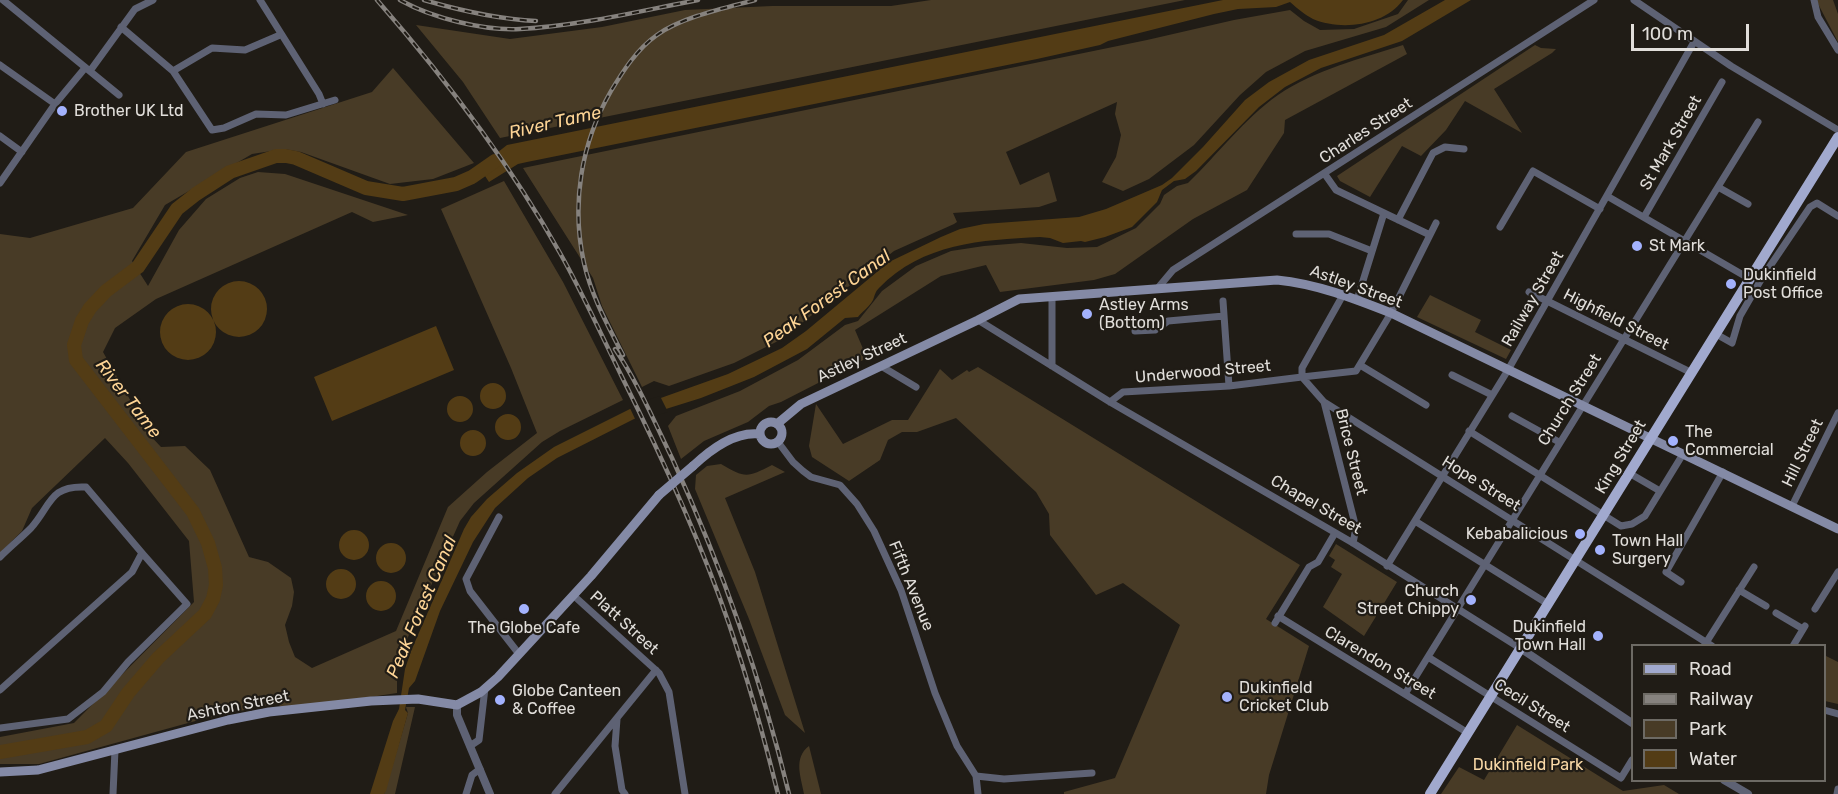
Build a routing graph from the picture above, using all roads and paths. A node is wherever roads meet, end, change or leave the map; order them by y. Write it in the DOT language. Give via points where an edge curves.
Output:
graph roads {
  1 [pos="1,0"];
  2 [pos="153,0"];
  3 [pos="260,0"];
  4 [pos="1594,0"];
  5 [pos="1634,0"];
  6 [pos="1814,0"];
  7 [pos="121,27"];
  8 [pos="280,35"];
  9 [pos="1694,42"];
  10 [pos="1838,50"];
  11 [pos="0,65"];
  12 [pos="87,70"];
  13 [pos="173,71"];
  14 [pos="1722,82"];
  15 [pos="119,95"];
  16 [pos="335,100"];
  17 [pos="55,104"];
  18 [pos="323,104"];
  19 [pos="1758,122"];
  20 [pos="1838,130"];
  21 [pos="0,136"];
  22 [pos="1838,137"];
  23 [pos="1464,149"];
  24 [pos="22,152"];
  25 [pos="1324,173"];
  26 [pos="0,183"];
  27 [pos="1718,187"];
  28 [pos="1607,196"];
  29 [pos="1748,204"];
  30 [pos="1600,209"];
  31 [pos="1384,213"];
  32 [pos="1838,216"];
  33 [pos="1644,217"];
  34 [pos="1398,220"];
  35 [pos="1437,223"];
  36 [pos="1500,227"];
  37 [pos="1296,234"];
  38 [pos="1430,235"];
  39 [pos="1685,241"];
  40 [pos="1372,251"];
  41 [pos="1750,279"];
  42 [pos="1156,289"];
  43 [pos="1529,292"];
  44 [pos="1343,295"];
  45 [pos="1052,297"];
  46 [pos="1357,300"];
  47 [pos="1223,301"];
  48 [pos="1548,301"];
  49 [pos="1391,314"];
  50 [pos="1224,316"];
  51 [pos="978,320"];
  52 [pos="1135,331"];
  53 [pos="1716,334"];
  54 [pos="1624,339"];
  55 [pos="1360,365"];
  56 [pos="881,366"];
  57 [pos="1052,366"];
  58 [pos="1508,370"];
  59 [pos="1692,373"];
  60 [pos="1452,375"];
  61 [pos="1302,377"];
  62 [pos="1229,386"];
  63 [pos="916,387"];
  64 [pos="1492,395"];
  65 [pos="1110,402"];
  66 [pos="1324,402"];
  67 [pos="1426,405"];
  68 [pos="1582,406"];
  69 [pos="1838,412"];
  70 [pos="1512,416"];
  71 [pos="777,424"];
  72 [pos="1469,431"];
  73 [pos="760,434"];
  74 [pos="1650,437"];
  75 [pos="778,442"];
  76 [pos="1559,442"];
  77 [pos="1683,454"];
  78 [pos="1723,472"];
  79 [pos="1629,473"];
  80 [pos="1443,476"];
  81 [pos="1539,476"];
  82 [pos="1660,491"];
  83 [pos="1792,506"];
  84 [pos="1604,514"];
  85 [pos="499,517"];
  86 [pos="1513,520"];
  87 [pos="1415,521"];
  88 [pos="1838,529"];
  89 [pos="1335,533"];
  90 [pos="1353,543"];
  91 [pos="142,554"];
  92 [pos="0,557"];
  93 [pos="1576,560"];
  94 [pos="1485,565"];
  95 [pos="1387,566"];
  96 [pos="1754,567"];
  97 [pos="1838,572"];
  98 [pos="1681,582"];
  99 [pos="1739,590"];
  100 [pos="573,595"];
  101 [pos="1548,604"];
  102 [pos="1766,606"];
  103 [pos="1457,609"];
  104 [pos="1815,609"];
  105 [pos="1776,613"];
  106 [pos="1708,644"];
  107 [pos="1794,644"];
  108 [pos="1520,648"];
  109 [pos="519,654"];
  110 [pos="1428,657"];
  111 [pos="656,670"];
  112 [pos="485,688"];
  113 [pos="0,690"];
  114 [pos="1405,694"];
  115 [pos="1490,697"];
  116 [pos="457,705"];
  117 [pos="617,719"];
  118 [pos="1631,722"];
  119 [pos="0,728"];
  120 [pos="1468,733"];
  121 [pos="470,746"];
  122 [pos="115,750"];
  123 [pos="1631,762"];
  124 [pos="480,769"];
  125 [pos="0,772"];
  126 [pos="1092,773"];
  127 [pos="976,776"];
  128 [pos="1727,782"];
  129 [pos="1838,789"];
  130 [pos="113,794"];
  131 [pos="466,794"];
  132 [pos="490,794"];
  133 [pos="555,794"];
  134 [pos="626,794"];
  135 [pos="685,794"];
  136 [pos="978,794"];
  137 [pos="1430,794"];
  138 [pos="1748,794"];
  139 [pos="1837,794"];
  1 -- 12 [label="street"];
  2 -- 7 [label="street" via="135,9"];
  3 -- 8 [label="street"];
  4 -- 25 [label="street, Charles Street"];
  5 -- 9 [label="street"];
  6 -- 10 [label="street" via="1818,17"];
  7 -- 12 [label="street" via="110,46"];
  7 -- 13 [label="street"];
  8 -- 13 [label="street" via="245,50 212,48"];
  8 -- 18 [label="street"];
  9 -- 20 [label="street"];
  9 -- 28 [label="street, Railway Street"];
  11 -- 17 [label="street"];
  12 -- 15 [label="street"];
  12 -- 17 [label="street"];
  13 -- 18 [label="street" via="212,130 256,114 286,115"];
  14 -- 33 [label="street, St Mark Street"];
  16 -- 18 [label="street"];
  17 -- 24 [label="street"];
  19 -- 27 [label="street, Church Street"];
  21 -- 24 [label="street"];
  22 -- 41 [label="main road, King Street"];
  23 -- 34 [label="street" via="1445,147 1433,153"];
  24 -- 26 [label="street"];
  25 -- 31 [label="street" via="1336,190"];
  25 -- 42 [label="street, Charles Street" via="1173,270"];
  27 -- 29 [label="street"];
  27 -- 39 [label="street, Church Street"];
  28 -- 30 [label="street, Railway Street"];
  28 -- 33 [label="street"];
  30 -- 36 [label="street" via="1533,171"];
  30 -- 48 [label="street, Railway Street"];
  31 -- 34 [label="street"];
  31 -- 40 [label="street"];
  32 -- 53 [label="street" via="1817,204 1810,207 1767,269 1740,316 1732,342"];
  33 -- 39 [label="street"];
  34 -- 38 [label="street"];
  35 -- 38 [label="street"];
  37 -- 40 [label="street" via="1329,234"];
  38 -- 49 [label="street"];
  39 -- 41 [label="street"];
  39 -- 54 [label="street, Church Street"];
  40 -- 46 [label="street"];
  41 -- 53 [label="main road, King Street"];
  42 -- 44 [label="main road, Astley Street" via="1277,280 1300,282"];
  42 -- 45 [label="main road, Astley Street"];
  43 -- 48 [label="street, Highfield Street"];
  44 -- 46 [label="main road, Astley Street"];
  44 -- 61 [label="street" via="1302,368"];
  45 -- 51 [label="main road, Astley Street" via="1019,299"];
  45 -- 57 [label="street"];
  46 -- 49 [label="main road, Astley Street"];
  47 -- 50 [label="street"];
  48 -- 54 [label="street, Highfield Street"];
  48 -- 58 [label="street, Railway Street"];
  49 -- 55 [label="street"];
  49 -- 58 [label="main road, Astley Street"];
  50 -- 52 [label="street" via="1168,321 1155,330"];
  50 -- 62 [label="street"];
  51 -- 56 [label="main road, Astley Street"];
  51 -- 57 [label="street, Chapel Street"];
  53 -- 59 [label="main road, King Street"];
  54 -- 59 [label="street, Highfield Street"];
  54 -- 68 [label="street, Church Street"];
  55 -- 61 [label="street, Underwood Street" via="1356,371"];
  55 -- 67 [label="street"];
  56 -- 63 [label="street"];
  56 -- 71 [label="main road, Astley Street" via="801,404"];
  57 -- 65 [label="street, Chapel Street"];
  58 -- 64 [label="street, Railway Street"];
  58 -- 68 [label="main road, Astley Street"];
  59 -- 74 [label="main road, King Street"];
  60 -- 64 [label="street"];
  61 -- 62 [label="street, Underwood Street"];
  61 -- 66 [label="street, Hope Street"];
  62 -- 65 [label="street, Underwood Street" via="1123,392"];
  64 -- 72 [label="street, Railway Street"];
  65 -- 89 [label="street, Chapel Street"];
  66 -- 80 [label="street, Hope Street"];
  66 -- 90 [label="street, Brice Street" via="1356,528"];
  68 -- 74 [label="main road, Astley Street"];
  68 -- 76 [label="street, Church Street"];
  69 -- 83 [label="street, Hill Street"];
  70 -- 76 [label="street"];
  71 -- 73 [label="main road" via="767,423"];
  71 -- 75 [label="main road" via="782,432"];
  72 -- 80 [label="street, Railway Street"];
  72 -- 81 [label="street"];
  73 -- 75 [label="main road" via="765,442"];
  73 -- 100 [label="main road, bridge" via="726,441 704,456 659,495"];
  74 -- 77 [label="main road, Astley Street"];
  74 -- 79 [label="main road, King Street"];
  75 -- 127 [label="street, Fifth Avenue" via="811,477 840,484 874,531 901,590 957,746"];
  76 -- 81 [label="street, Church Street"];
  77 -- 78 [label="main road, Astley Street"];
  77 -- 82 [label="street"];
  78 -- 83 [label="main road, Astley Street"];
  78 -- 98 [label="street" via="1663,570"];
  79 -- 82 [label="street"];
  79 -- 84 [label="main road, King Street"];
  80 -- 86 [label="street, Hope Street"];
  80 -- 87 [label="street, Railway Street"];
  81 -- 84 [label="street"];
  81 -- 86 [label="street, Church Street"];
  82 -- 84 [label="street" via="1645,516 1632,524 1621,526"];
  83 -- 88 [label="main road, Astley Street"];
  84 -- 93 [label="main road, King Street"];
  85 -- 109 [label="street" via="466,579 470,591"];
  86 -- 93 [label="street, Hope Street"];
  86 -- 94 [label="street, Church Street"];
  87 -- 94 [label="street"];
  87 -- 95 [label="street, Railway Street"];
  89 -- 90 [label="street, Chapel Street"];
  89 -- 114 [label="street, Clarendon Street" via="1277,620"];
  90 -- 95 [label="street, Chapel Street"];
  91 -- 92 [label="street" via="86,487 69,486 47,502 32,526"];
  91 -- 113 [label="street" via="132,572"];
  91 -- 119 [label="street" via="187,604 103,692 68,719"];
  93 -- 101 [label="main road, King Street"];
  93 -- 106 [label="street, Hope Street"];
  94 -- 101 [label="street"];
  94 -- 103 [label="street, Church Street"];
  95 -- 103 [label="street, Chapel Street"];
  96 -- 99 [label="street"];
  97 -- 104 [label="street"];
  99 -- 102 [label="street"];
  99 -- 106 [label="street"];
  100 -- 109 [label="main road"];
  100 -- 111 [label="street, Platt Street"];
  101 -- 108 [label="main road, King Street"];
  103 -- 108 [label="street, Chapel Street"];
  103 -- 110 [label="street, Church Street"];
  105 -- 107 [label="street" via="1804,628"];
  108 -- 115 [label="main road, King Street"];
  108 -- 118 [label="street, Chapel Street"];
  109 -- 112 [label="main road"];
  110 -- 114 [label="street, Church Street"];
  110 -- 115 [label="street, Cecil Street"];
  111 -- 117 [label="street"];
  111 -- 135 [label="street" via="669,692"];
  112 -- 116 [label="main road"];
  112 -- 121 [label="street" via="479,740"];
  114 -- 120 [label="street, Clarendon Street"];
  115 -- 120 [label="main road, King Street"];
  115 -- 123 [label="street, Cecil Street" via="1621,778"];
  116 -- 121 [label="street" via="457,716"];
  116 -- 122 [label="main road, Ashton Street" via="418,699 387,700 270,712"];
  117 -- 133 [label="street"];
  117 -- 134 [label="street" via="615,746 622,790"];
  120 -- 137 [label="main road, King Street"];
  121 -- 124 [label="street"];
  122 -- 125 [label="main road, Ashton Street" via="38,770"];
  122 -- 130 [label="street"];
  124 -- 131 [label="street" via="472,775"];
  124 -- 132 [label="street"];
  126 -- 127 [label="street" via="1004,779"];
  127 -- 136 [label="street"];
  128 -- 138 [label="street"];
  129 -- 139 [label="street"];
}
